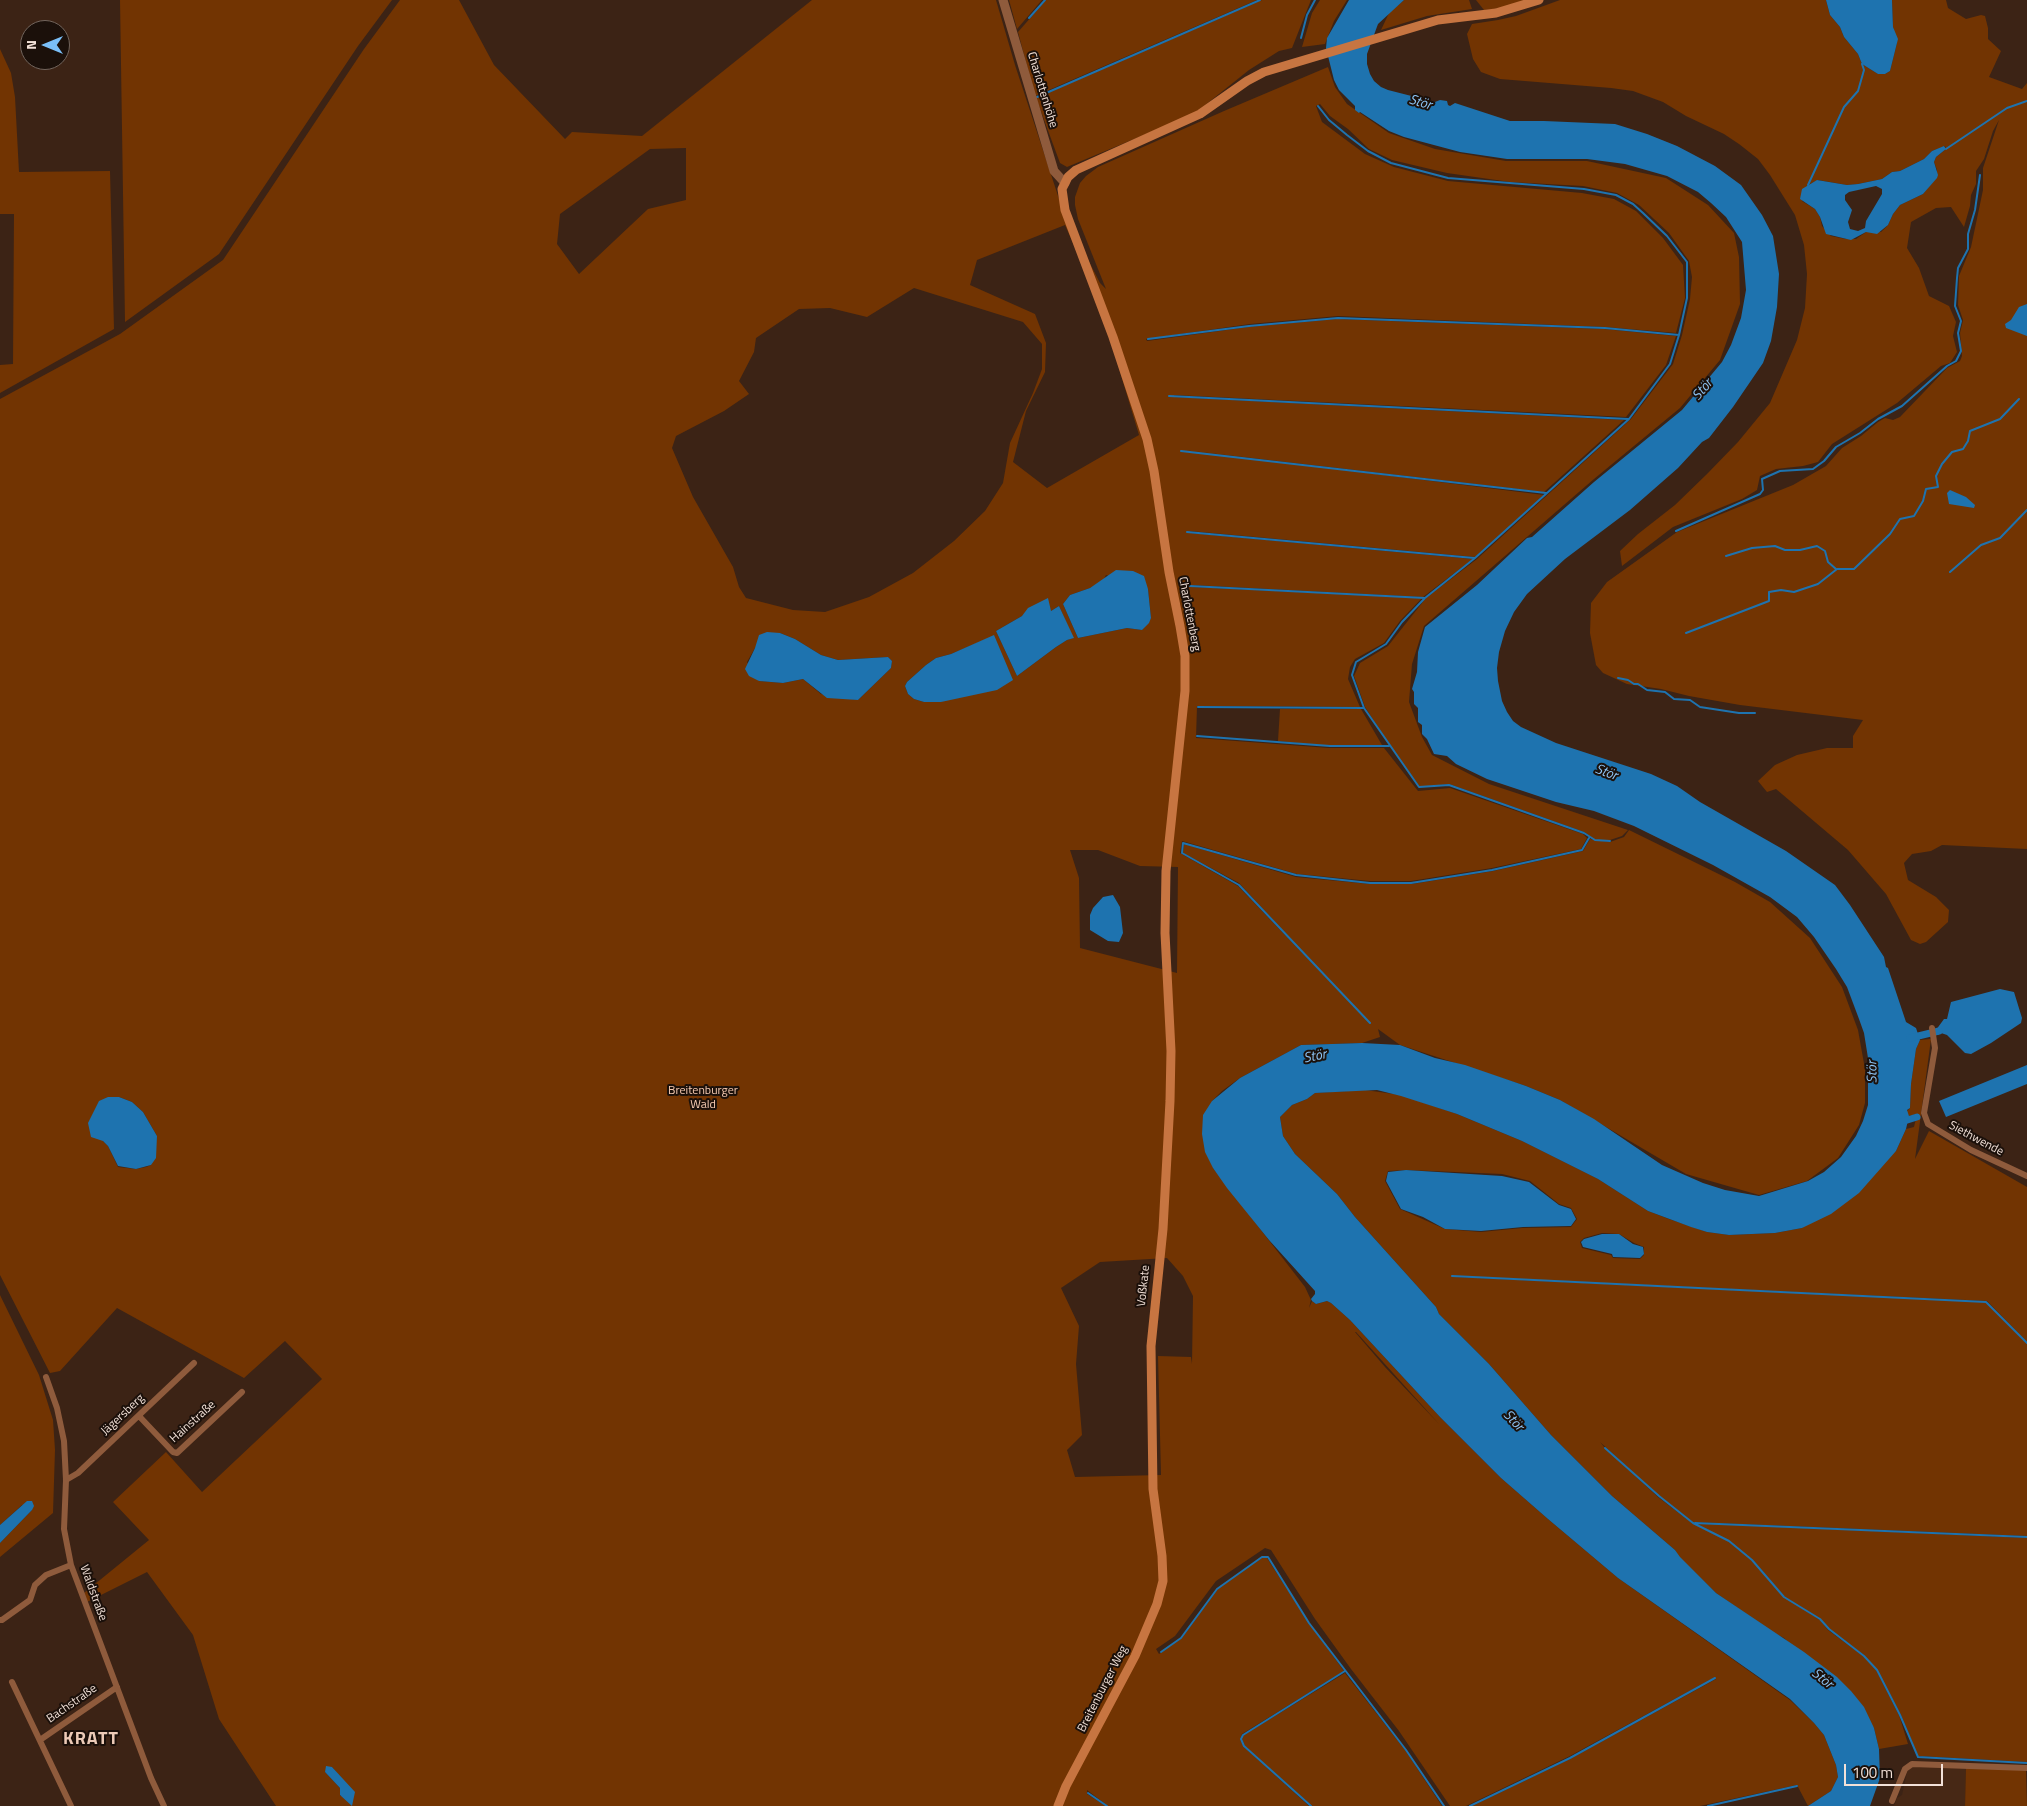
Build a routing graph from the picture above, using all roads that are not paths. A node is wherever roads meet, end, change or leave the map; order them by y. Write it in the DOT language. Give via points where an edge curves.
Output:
graph roads {
  1 [pos="1003,0"];
  2 [pos="1539,0"];
  3 [pos="1065,183"];
  4 [pos="1168,993"];
  5 [pos="1932,1028"];
  6 [pos="2027,1176"];
  7 [pos="194,1363"];
  8 [pos="46,1377"];
  9 [pos="242,1392"];
  10 [pos="140,1416"];
  11 [pos="66,1480"];
  12 [pos="71,1565"];
  13 [pos="1163,1581"];
  14 [pos="1,1621"];
  15 [pos="12,1682"];
  16 [pos="117,1687"];
  17 [pos="40,1740"];
  18 [pos="2027,1768"];
  19 [pos="1892,1801"];
  20 [pos="71,1806"];
  21 [pos="164,1806"];
  22 [pos="1058,1806"];
  1 -- 3 [label="street, Charlottenhöhe" via="1054,172"];
  2 -- 3 [label="main road" via="1496,13 1438,20 1257,76 1200,114 1076,170"];
  3 -- 4 [label="main road, Charlottenberg" via="1062,192 1065,210 1093,279 1147,439 1184,645 1185,691 1166,871 1164,933"];
  4 -- 13 [label="main road, Voßkate" via="1170,1101 1163,1229 1151,1346 1153,1489"];
  5 -- 6 [label="street, Siethwende" via="1935,1048 1925,1120 1932,1128 1971,1150"];
  7 -- 10 [label="street, Jägersberg"];
  8 -- 11 [label="street, Waldstraße" via="64,1441"];
  9 -- 10 [label="street, Hainstraße" via="177,1453"];
  10 -- 11 [label="street, Jägersberg" via="78,1473"];
  11 -- 12 [label="street, Waldstraße" via="64,1529"];
  12 -- 14 [label="street" via="46,1575 34,1585 30,1600"];
  12 -- 16 [label="street, Waldstraße"];
  13 -- 22 [label="main road, Breitenburger Weg" via="1135,1656"];
  15 -- 17 [label="street, Bachstraße"];
  16 -- 17 [label="street, Bachstraße"];
  16 -- 21 [label="street, Waldstraße"];
  17 -- 20 [label="street, Bachstraße"];
  18 -- 19 [label="street" via="1912,1764 1907,1766"];
}
